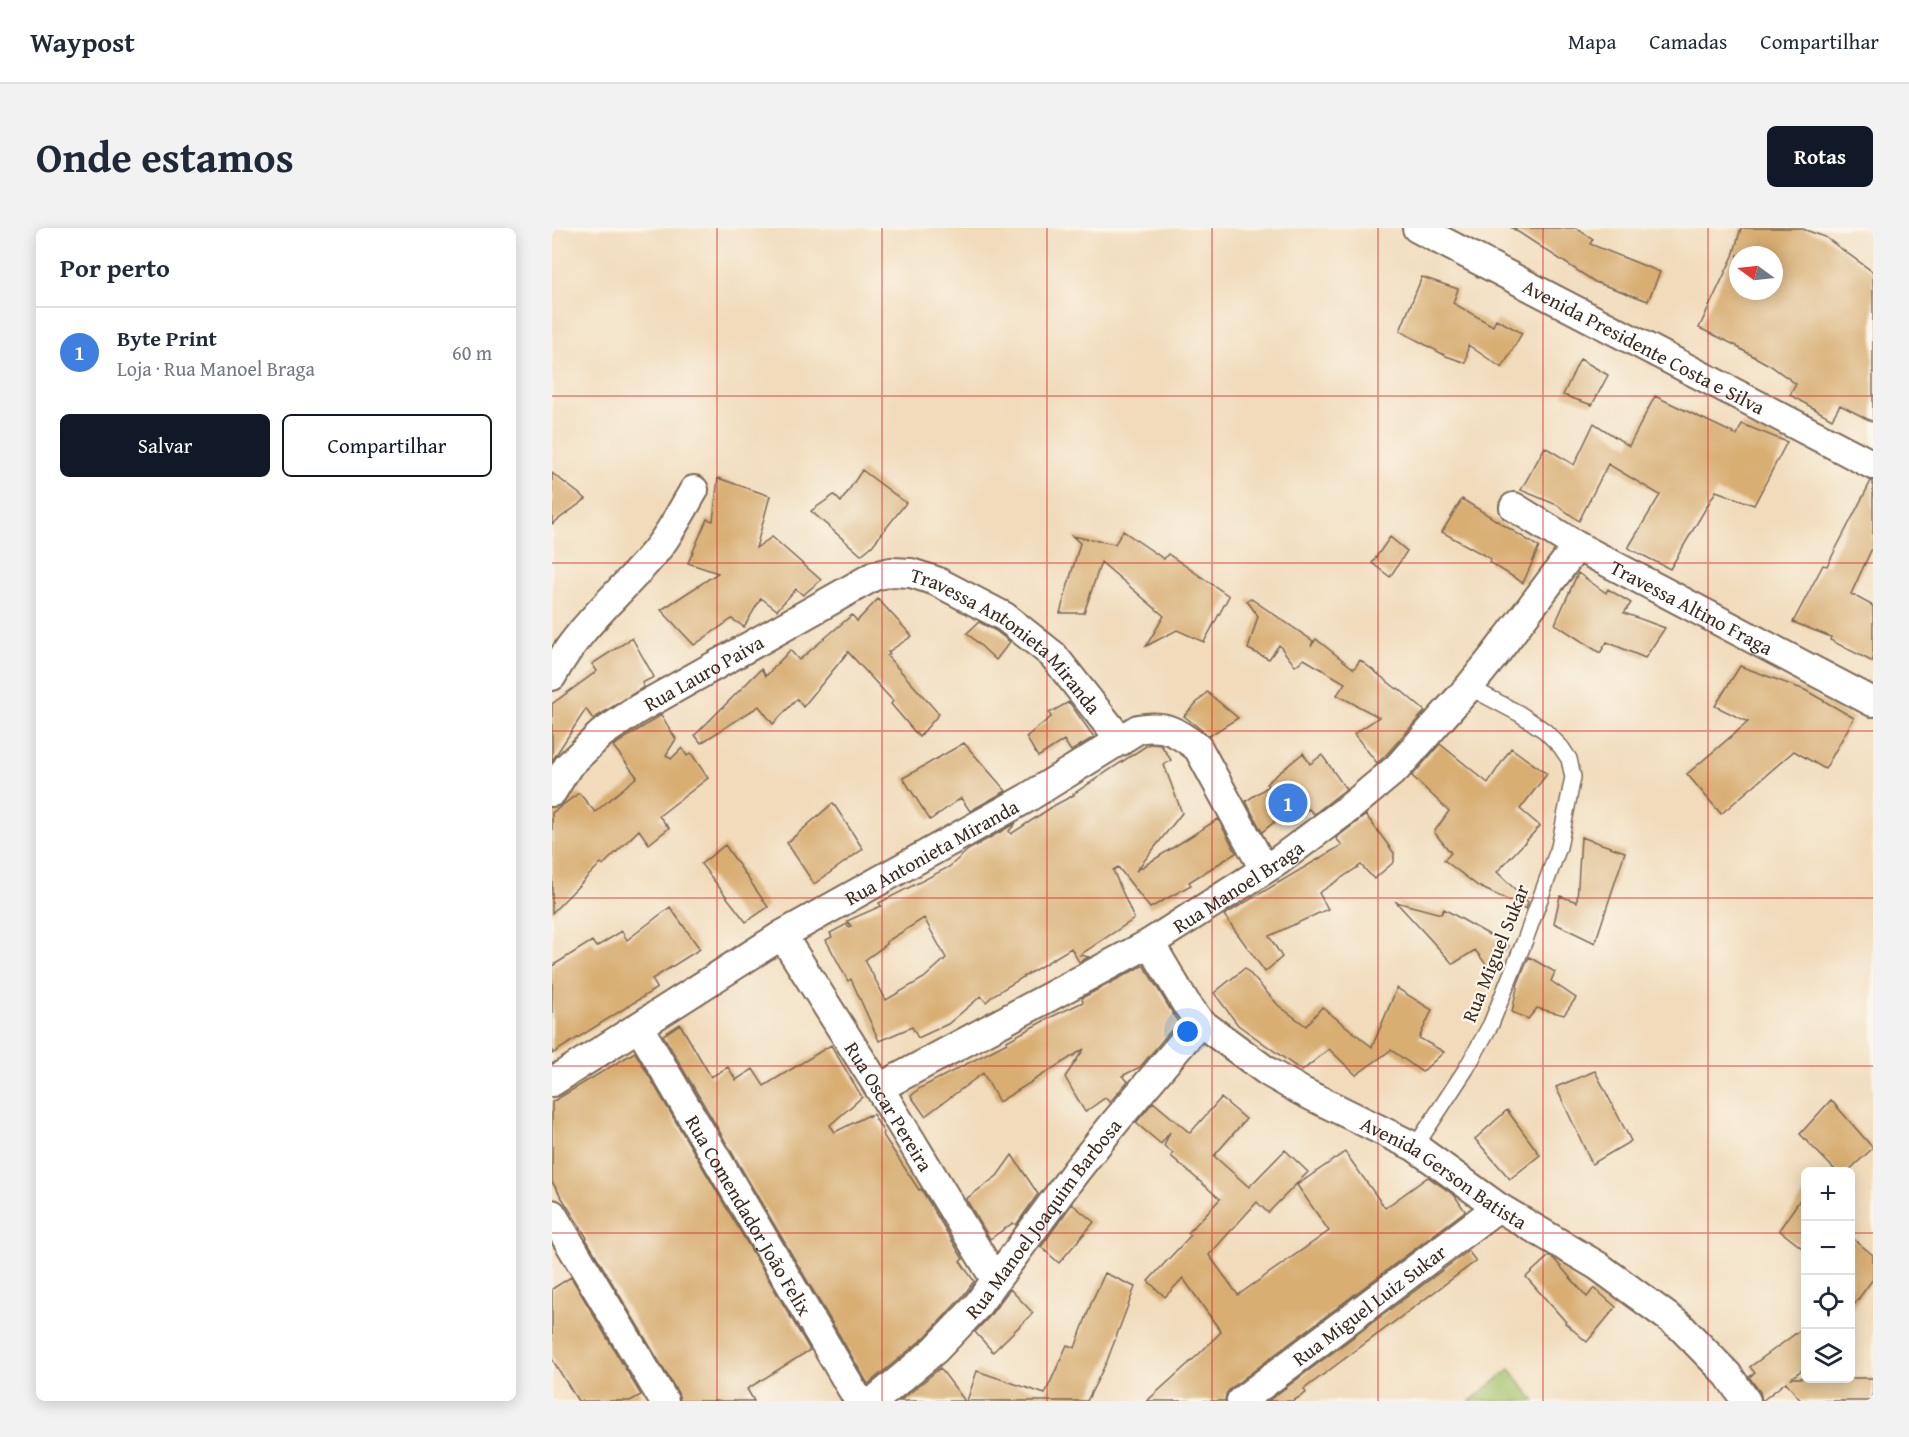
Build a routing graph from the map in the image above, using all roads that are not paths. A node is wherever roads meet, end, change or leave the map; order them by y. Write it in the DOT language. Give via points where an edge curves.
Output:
graph roads {
  1 [pos="1418,228"];
  2 [pos="1873,465"];
  3 [pos="694,490"];
  4 [pos="1514,507"];
  5 [pos="1577,546"];
  6 [pos="874,576"];
  7 [pos="552,676"];
  8 [pos="1469,687"];
  9 [pos="1873,702"];
  10 [pos="1121,741"];
  11 [pos="552,792"];
  12 [pos="1264,869"];
  13 [pos="782,934"];
  14 [pos="1150,943"];
  15 [pos="1200,1022"];
  16 [pos="639,1028"];
  17 [pos="552,1082"];
  18 [pos="879,1088"];
  19 [pos="1415,1147"];
  20 [pos="1498,1207"];
  21 [pos="552,1215"];
  22 [pos="996,1279"];
  23 [pos="664,1401"];
  24 [pos="859,1401"];
  25 [pos="874,1401"];
  26 [pos="1241,1401"];
  27 [pos="1746,1401"];
  1 -- 2 [label="street, Avenida Presidente Costa e Silva"];
  3 -- 7 [label="street" via="650,558 571,644"];
  4 -- 5 [label="street, Travessa Altino Fraga"];
  5 -- 8 [label="street, Rua Manoel Braga"];
  5 -- 9 [label="street, Travessa Altino Fraga"];
  6 -- 10 [label="street, Travessa Antonieta Miranda" via="910,573 936,580 1005,616 1053,655"];
  6 -- 11 [label="street, Rua Lauro Paiva" via="600,734 568,766"];
  8 -- 12 [label="street, Rua Manoel Braga" via="1397,768 1350,808"];
  8 -- 19 [label="lane, Rua Miguel Sukar" via="1545,732 1569,759 1573,777 1558,847 1491,1024"];
  10 -- 12 [label="street, Rua Antonieta Miranda" via="1138,729 1154,727 1181,735 1198,748"];
  10 -- 13 [label="street, Rua Antonieta Miranda" via="1027,798"];
  12 -- 14 [label="street, Rua Manoel Braga"];
  13 -- 16 [label="street, Rua Antonieta Miranda"];
  13 -- 18 [label="street, Rua Oscar Pereira"];
  14 -- 15 [label="street, Avenida Gerson Batista"];
  14 -- 18 [label="street, Rua Manoel Braga"];
  15 -- 19 [label="street, Avenida Gerson Batista" via="1300,1091"];
  15 -- 22 [label="street, Rua Manoel Joaquim Barbosa" via="1116,1120"];
  16 -- 17 [label="street, Rua Antonieta Miranda"];
  16 -- 24 [label="street, Rua Comendador João Felix"];
  18 -- 22 [label="street, Rua Oscar Pereira"];
  19 -- 20 [label="street, Avenida Gerson Batista"];
  20 -- 26 [label="street, Rua Miguel Luiz Sukar"];
  20 -- 27 [label="street, Avenida Gerson Batista" via="1598,1266 1680,1326 1728,1375"];
  21 -- 23 [label="street"];
  22 -- 25 [label="street, Rua Manoel Joaquim Barbosa" via="942,1343"];
}
